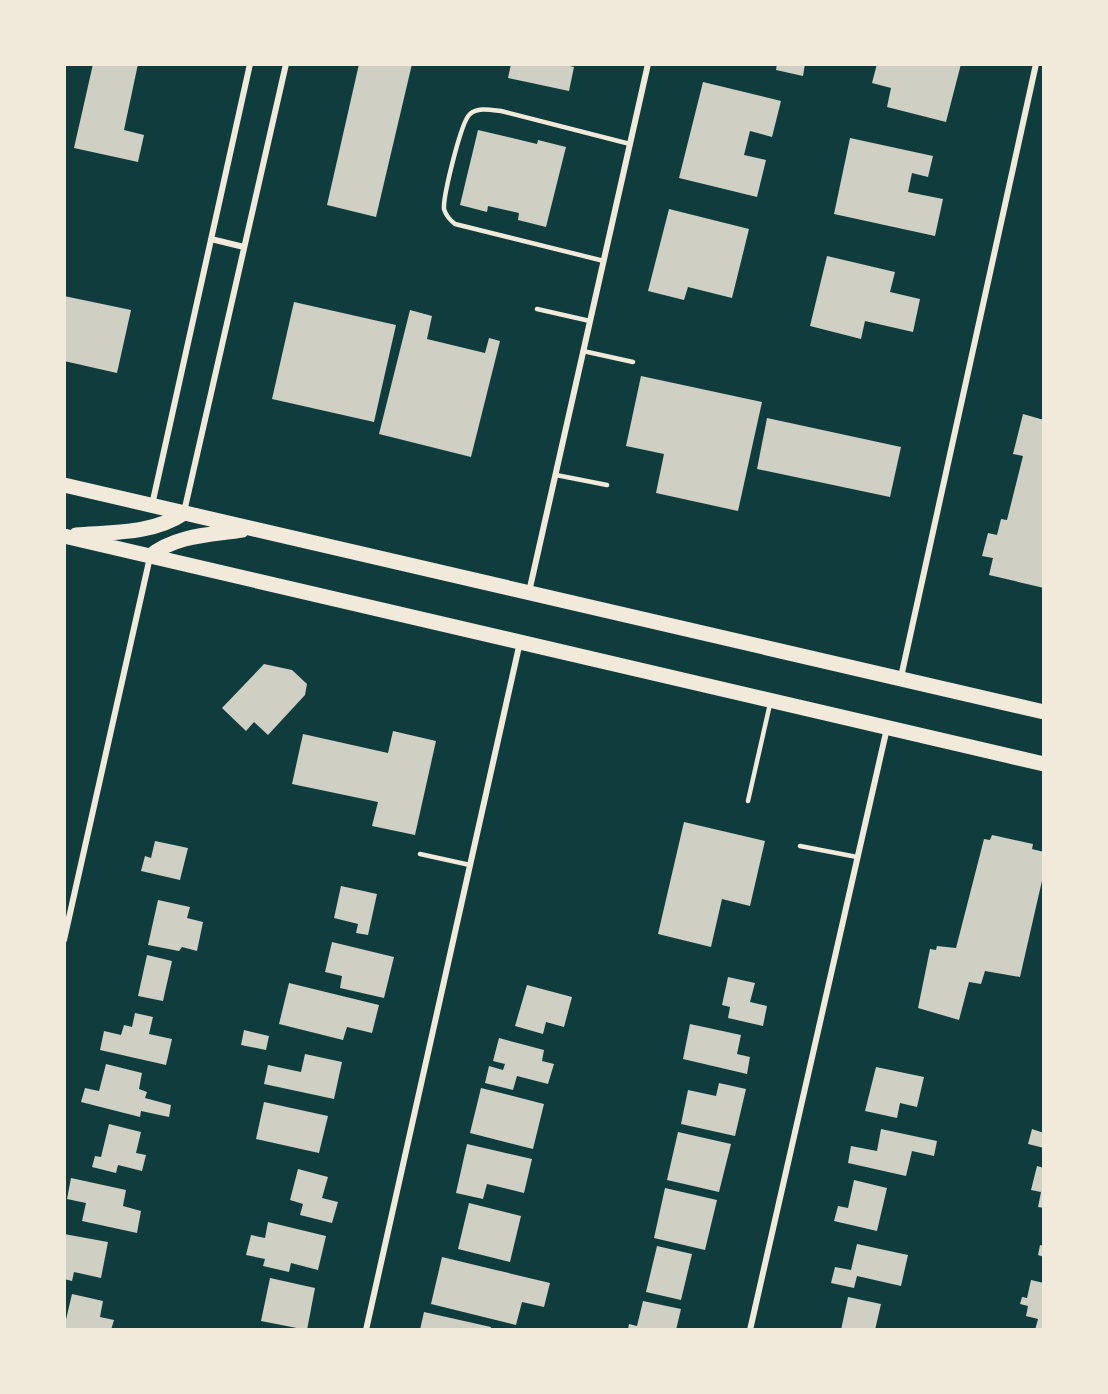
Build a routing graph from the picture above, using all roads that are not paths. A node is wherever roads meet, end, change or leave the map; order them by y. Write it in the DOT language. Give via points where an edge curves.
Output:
graph roads {
  1 [pos="250,64"];
  2 [pos="286,64"];
  3 [pos="648,64"];
  4 [pos="1036,64"];
  5 [pos="630,144"];
  6 [pos="211,239"];
  7 [pos="244,247"];
  8 [pos="604,261"];
  9 [pos="537,309"];
  10 [pos="590,321"];
  11 [pos="584,351"];
  12 [pos="633,362"];
  13 [pos="556,475"];
  14 [pos="64,485"];
  15 [pos="607,485"];
  16 [pos="152,506"];
  17 [pos="184,513"];
  18 [pos="250,529"];
  19 [pos="64,536"];
  20 [pos="150,556"];
  21 [pos="529,593"];
  22 [pos="520,642"];
  23 [pos="901,678"];
  24 [pos="771,701"];
  25 [pos="1044,712"];
  26 [pos="887,728"];
  27 [pos="1044,764"];
  28 [pos="748,801"];
  29 [pos="800,846"];
  30 [pos="420,854"];
  31 [pos="857,858"];
  32 [pos="470,865"];
  33 [pos="64,940"];
  34 [pos="366,1329"];
  35 [pos="750,1329"];
  1 -- 6 [label="street"];
  2 -- 7 [label="street"];
  3 -- 5 [label="street"];
  4 -- 23 [label="street"];
  5 -- 8 [label="street"];
  5 -- 8 [label="lane" via="501,111 472,112 462,124 445,203 448,217 455,224"];
  6 -- 7 [label="street"];
  6 -- 16 [label="street"];
  7 -- 17 [label="street"];
  8 -- 10 [label="street"];
  9 -- 10 [label="lane"];
  10 -- 11 [label="street"];
  11 -- 12 [label="lane"];
  11 -- 13 [label="street"];
  13 -- 15 [label="lane"];
  13 -- 21 [label="street"];
  14 -- 16 [label="main road"];
  16 -- 17 [label="main road"];
  17 -- 18 [label="main road"];
  17 -- 19 [label="main road" via="151,528"];
  18 -- 20 [label="main road" via="184,539"];
  18 -- 21 [label="main road"];
  19 -- 20 [label="main road"];
  20 -- 22 [label="main road"];
  20 -- 33 [label="street"];
  21 -- 23 [label="main road"];
  22 -- 24 [label="main road"];
  22 -- 32 [label="street"];
  23 -- 25 [label="main road"];
  24 -- 26 [label="main road"];
  24 -- 28 [label="lane"];
  26 -- 27 [label="main road"];
  26 -- 31 [label="street"];
  29 -- 31 [label="lane"];
  30 -- 32 [label="lane"];
  31 -- 35 [label="street"];
  32 -- 34 [label="street"];
}
